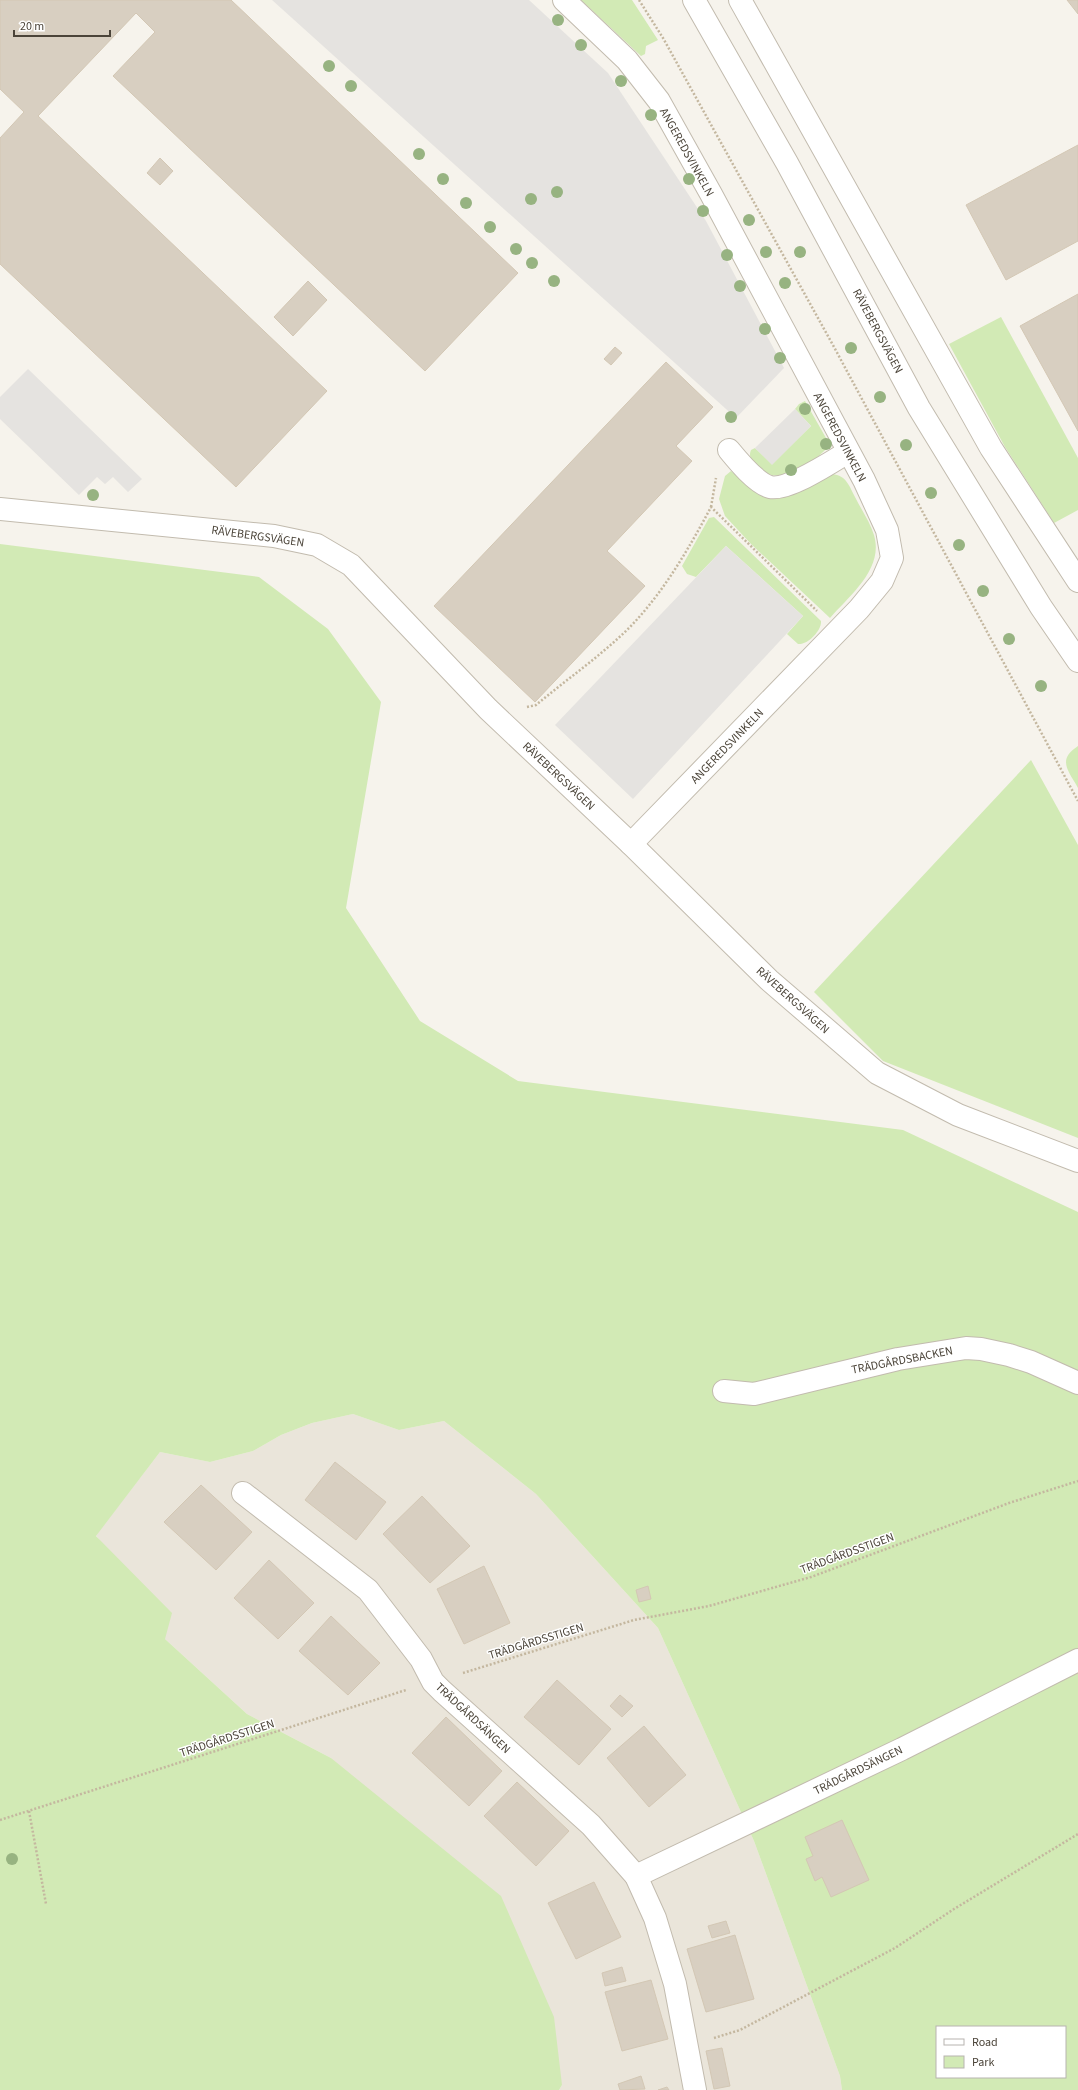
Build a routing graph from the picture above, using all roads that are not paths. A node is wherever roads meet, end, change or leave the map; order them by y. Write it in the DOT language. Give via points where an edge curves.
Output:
graph roads {
  1 [pos="564,0"];
  2 [pos="694,0"];
  3 [pos="740,0"];
  4 [pos="729,450"];
  5 [pos="848,452"];
  6 [pos="0,509"];
  7 [pos="1078,581"];
  8 [pos="1077,656"];
  9 [pos="631,844"];
  10 [pos="1078,1161"];
  11 [pos="1078,1383"];
  12 [pos="724,1391"];
  13 [pos="243,1493"];
  14 [pos="1078,1660"];
  15 [pos="636,1876"];
  16 [pos="695,2090"];
  1 -- 5 [label="street, ANGEREDSVINKELN" via="627,60 658,101 711,194"];
  2 -- 8 [label="street, RÄVEBERGSVÄGEN" via="787,163 919,408 1041,607"];
  3 -- 7 [label="street" via="992,448"];
  4 -- 5 [label="street" via="748,473 770,487 784,486 798,480"];
  5 -- 9 [label="street, ANGEREDSVINKELN" via="887,530 892,558 882,581 838,631"];
  6 -- 9 [label="street, RÄVEBERGSVÄGEN" via="274,536 317,545 351,565 490,712"];
  9 -- 10 [label="street, RÄVEBERGSVÄGEN" via="769,980 877,1073 958,1115"];
  11 -- 12 [label="street, TRÄDGÅRDSBACKEN" via="1009,1355 966,1348 898,1359 754,1394"];
  13 -- 15 [label="street, TRÄDGÅRDSÄNGEN" via="368,1590 421,1659 433,1682 591,1825"];
  14 -- 15 [label="street, TRÄDGÅRDSÄNGEN" via="902,1749"];
  15 -- 16 [label="street, TRÄDGÅRDSÄNGEN" via="655,1918 675,1984"];
}
